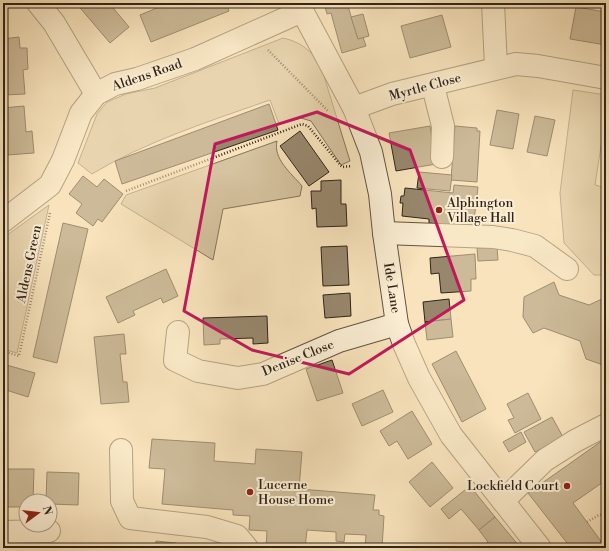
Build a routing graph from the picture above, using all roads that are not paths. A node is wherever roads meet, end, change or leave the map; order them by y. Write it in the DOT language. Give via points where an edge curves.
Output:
graph roads {
  1 [pos="38,3"];
  2 [pos="493,3"];
  3 [pos="300,7"];
  4 [pos="496,68"];
  5 [pos="606,78"];
  6 [pos="432,86"];
  7 [pos="96,94"];
  8 [pos="354,108"];
  9 [pos="442,157"];
  10 [pos="3,220"];
  11 [pos="384,233"];
  12 [pos="567,269"];
  13 [pos="397,324"];
  14 [pos="178,332"];
  15 [pos="606,425"];
  16 [pos="121,450"];
  17 [pos="503,501"];
  18 [pos="3,532"];
  19 [pos="18,532"];
  20 [pos="247,548"];
  21 [pos="540,548"];
  1 -- 7 [label="street" via="54,23"];
  2 -- 4 [label="street"];
  3 -- 7 [label="street, Aldens Road" via="252,34 195,59 137,79 114,84"];
  3 -- 8 [label="street, Ide Lane"];
  4 -- 5 [label="street, Myrtle Close" via="516,64 538,66"];
  4 -- 6 [label="street, Myrtle Close"];
  6 -- 8 [label="street, Myrtle Close" via="392,94"];
  6 -- 9 [label="street" via="443,126"];
  7 -- 10 [label="street, Aldens Road" via="81,113 63,160 50,185"];
  8 -- 11 [label="street, Ide Lane" via="370,152 380,194"];
  11 -- 12 [label="street" via="512,240 535,246"];
  11 -- 13 [label="street, Ide Lane"];
  13 -- 14 [label="street, Denise Close" via="339,341 263,374 238,378 172,369"];
  13 -- 17 [label="street, Ide Lane" via="419,378 451,436"];
  15 -- 17 [label="street" via="546,460"];
  16 -- 20 [label="street" via="122,501 130,518 207,527 237,536"];
  17 -- 21 [label="street, Ide Lane"];
  18 -- 19 [label="street"];
}
